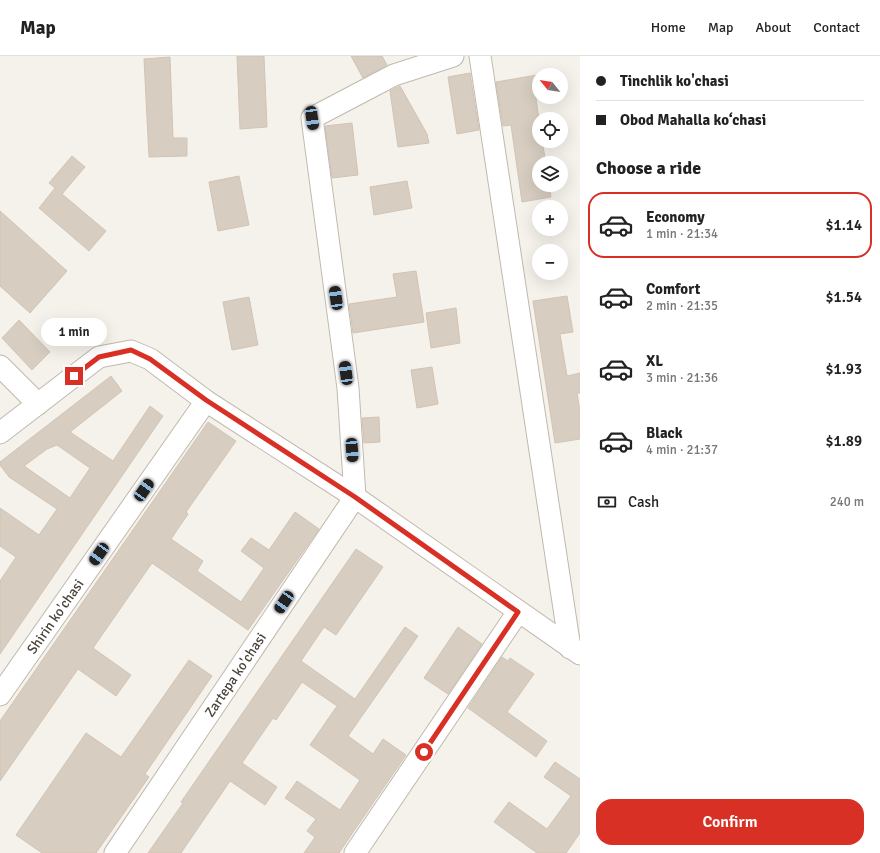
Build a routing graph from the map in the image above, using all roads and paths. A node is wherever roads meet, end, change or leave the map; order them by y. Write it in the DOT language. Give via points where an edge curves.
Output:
graph roads {
  1 [pos="453,56"];
  2 [pos="480,56"];
  3 [pos="0,366"];
  4 [pos="206,400"];
  5 [pos="38,404"];
  6 [pos="0,433"];
  7 [pos="355,497"];
  8 [pos="518,612"];
  9 [pos="575,651"];
  10 [pos="0,695"];
  11 [pos="115,853"];
  12 [pos="355,853"];
  1 -- 7 [label="street" via="394,75 312,118 348,388"];
  2 -- 9 [label="street"];
  3 -- 5 [label="street"];
  4 -- 5 [label="street" via="150,359 131,350 99,357"];
  4 -- 7 [label="street"];
  4 -- 10 [label="street, Shirin ko'chasi"];
  5 -- 6 [label="street"];
  7 -- 8 [label="street"];
  7 -- 11 [label="street, Zartepa ko'chasi"];
  8 -- 9 [label="street"];
  8 -- 12 [label="street"];
}
